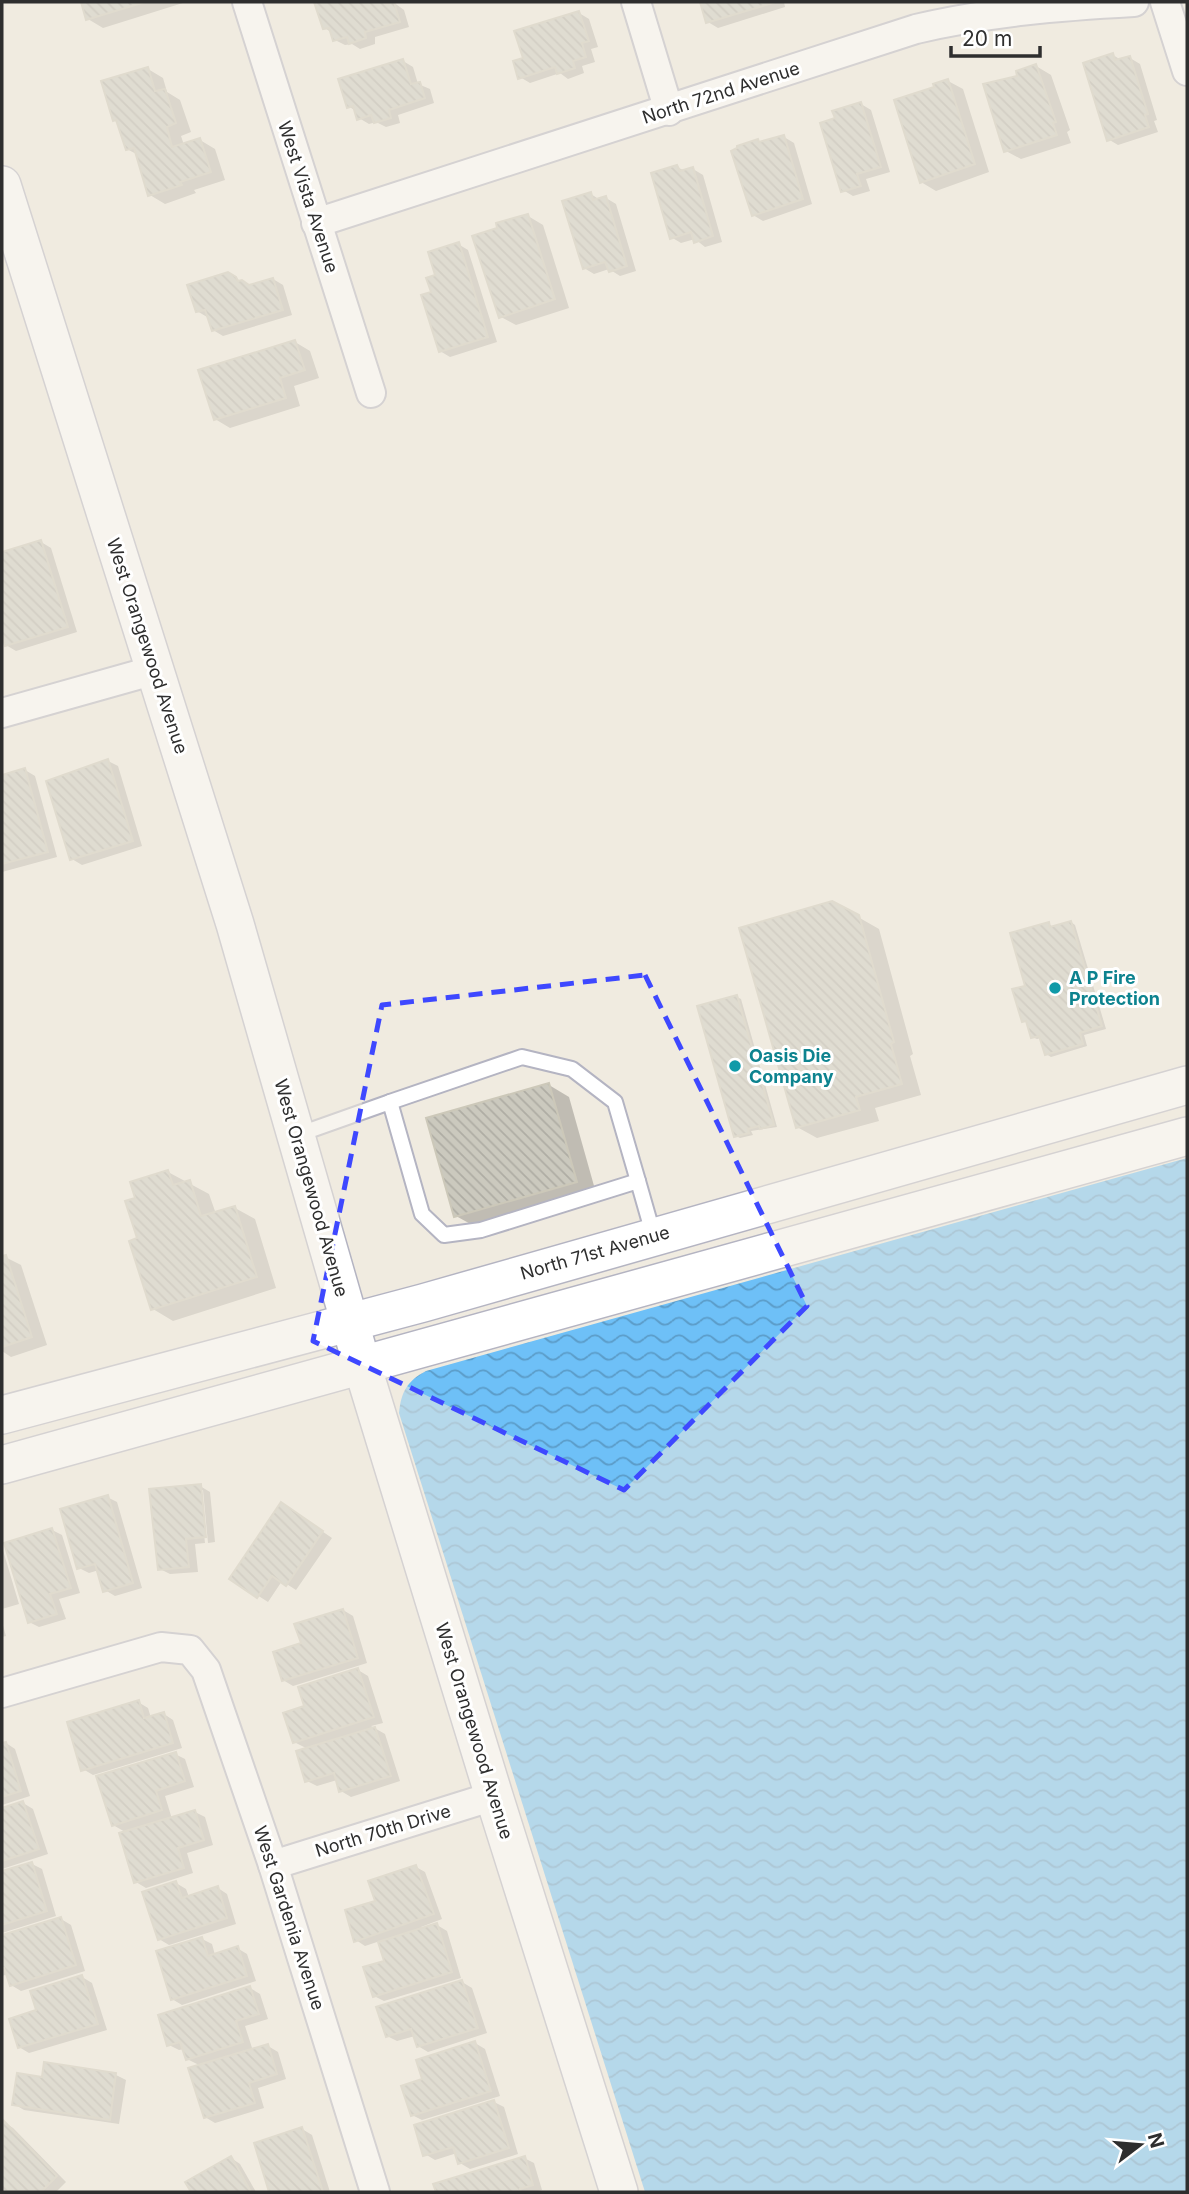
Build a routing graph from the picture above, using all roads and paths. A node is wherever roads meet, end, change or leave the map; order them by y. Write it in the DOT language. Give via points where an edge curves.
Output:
graph roads {
  1 [pos="247,2"];
  2 [pos="636,2"];
  3 [pos="1134,2"];
  4 [pos="1165,2"];
  5 [pos="1187,71"];
  6 [pos="669,111"];
  7 [pos="2,185"];
  8 [pos="316,223"];
  9 [pos="371,393"];
  10 [pos="155,670"];
  11 [pos="2,713"];
  12 [pos="1187,1084"];
  13 [pos="390,1102"];
  14 [pos="296,1136"];
  15 [pos="1187,1136"];
  16 [pos="638,1181"];
  17 [pos="654,1237"];
  18 [pos="350,1321"];
  19 [pos="362,1365"];
  20 [pos="2,1415"];
  21 [pos="2,1465"];
  22 [pos="2,1693"];
  23 [pos="494,1796"];
  24 [pos="273,1865"];
  25 [pos="375,2192"];
  26 [pos="619,2192"];
  1 -- 8 [label="street, West Vista Avenue"];
  2 -- 6 [label="street"];
  3 -- 6 [label="street, North 72nd Avenue" via="1046,7 947,22 876,41"];
  4 -- 5 [label="street"];
  6 -- 8 [label="street, North 72nd Avenue"];
  7 -- 10 [label="street, West Orangewood Avenue"];
  8 -- 9 [label="street, West Vista Avenue"];
  10 -- 11 [label="street"];
  10 -- 14 [label="street, West Orangewood Avenue"];
  12 -- 17 [label="street, North 71st Avenue"];
  13 -- 14 [label="lane"];
  13 -- 16 [label="lane" via="522,1057 572,1069 615,1102"];
  13 -- 16 [label="lane" via="422,1214 444,1235 481,1230"];
  14 -- 18 [label="street, West Orangewood Avenue"];
  15 -- 19 [label="street"];
  16 -- 17 [label="lane"];
  17 -- 18 [label="street, North 71st Avenue"];
  18 -- 19 [label="street, West Orangewood Avenue"];
  18 -- 20 [label="street, North 71st Avenue"];
  19 -- 21 [label="street"];
  19 -- 23 [label="street, West Orangewood Avenue"];
  22 -- 24 [label="street, West Gardenia Avenue" via="160,1647 190,1650 206,1670"];
  23 -- 24 [label="street, North 70th Drive"];
  23 -- 26 [label="street, West Orangewood Avenue"];
  24 -- 25 [label="street, West Gardenia Avenue"];
}
